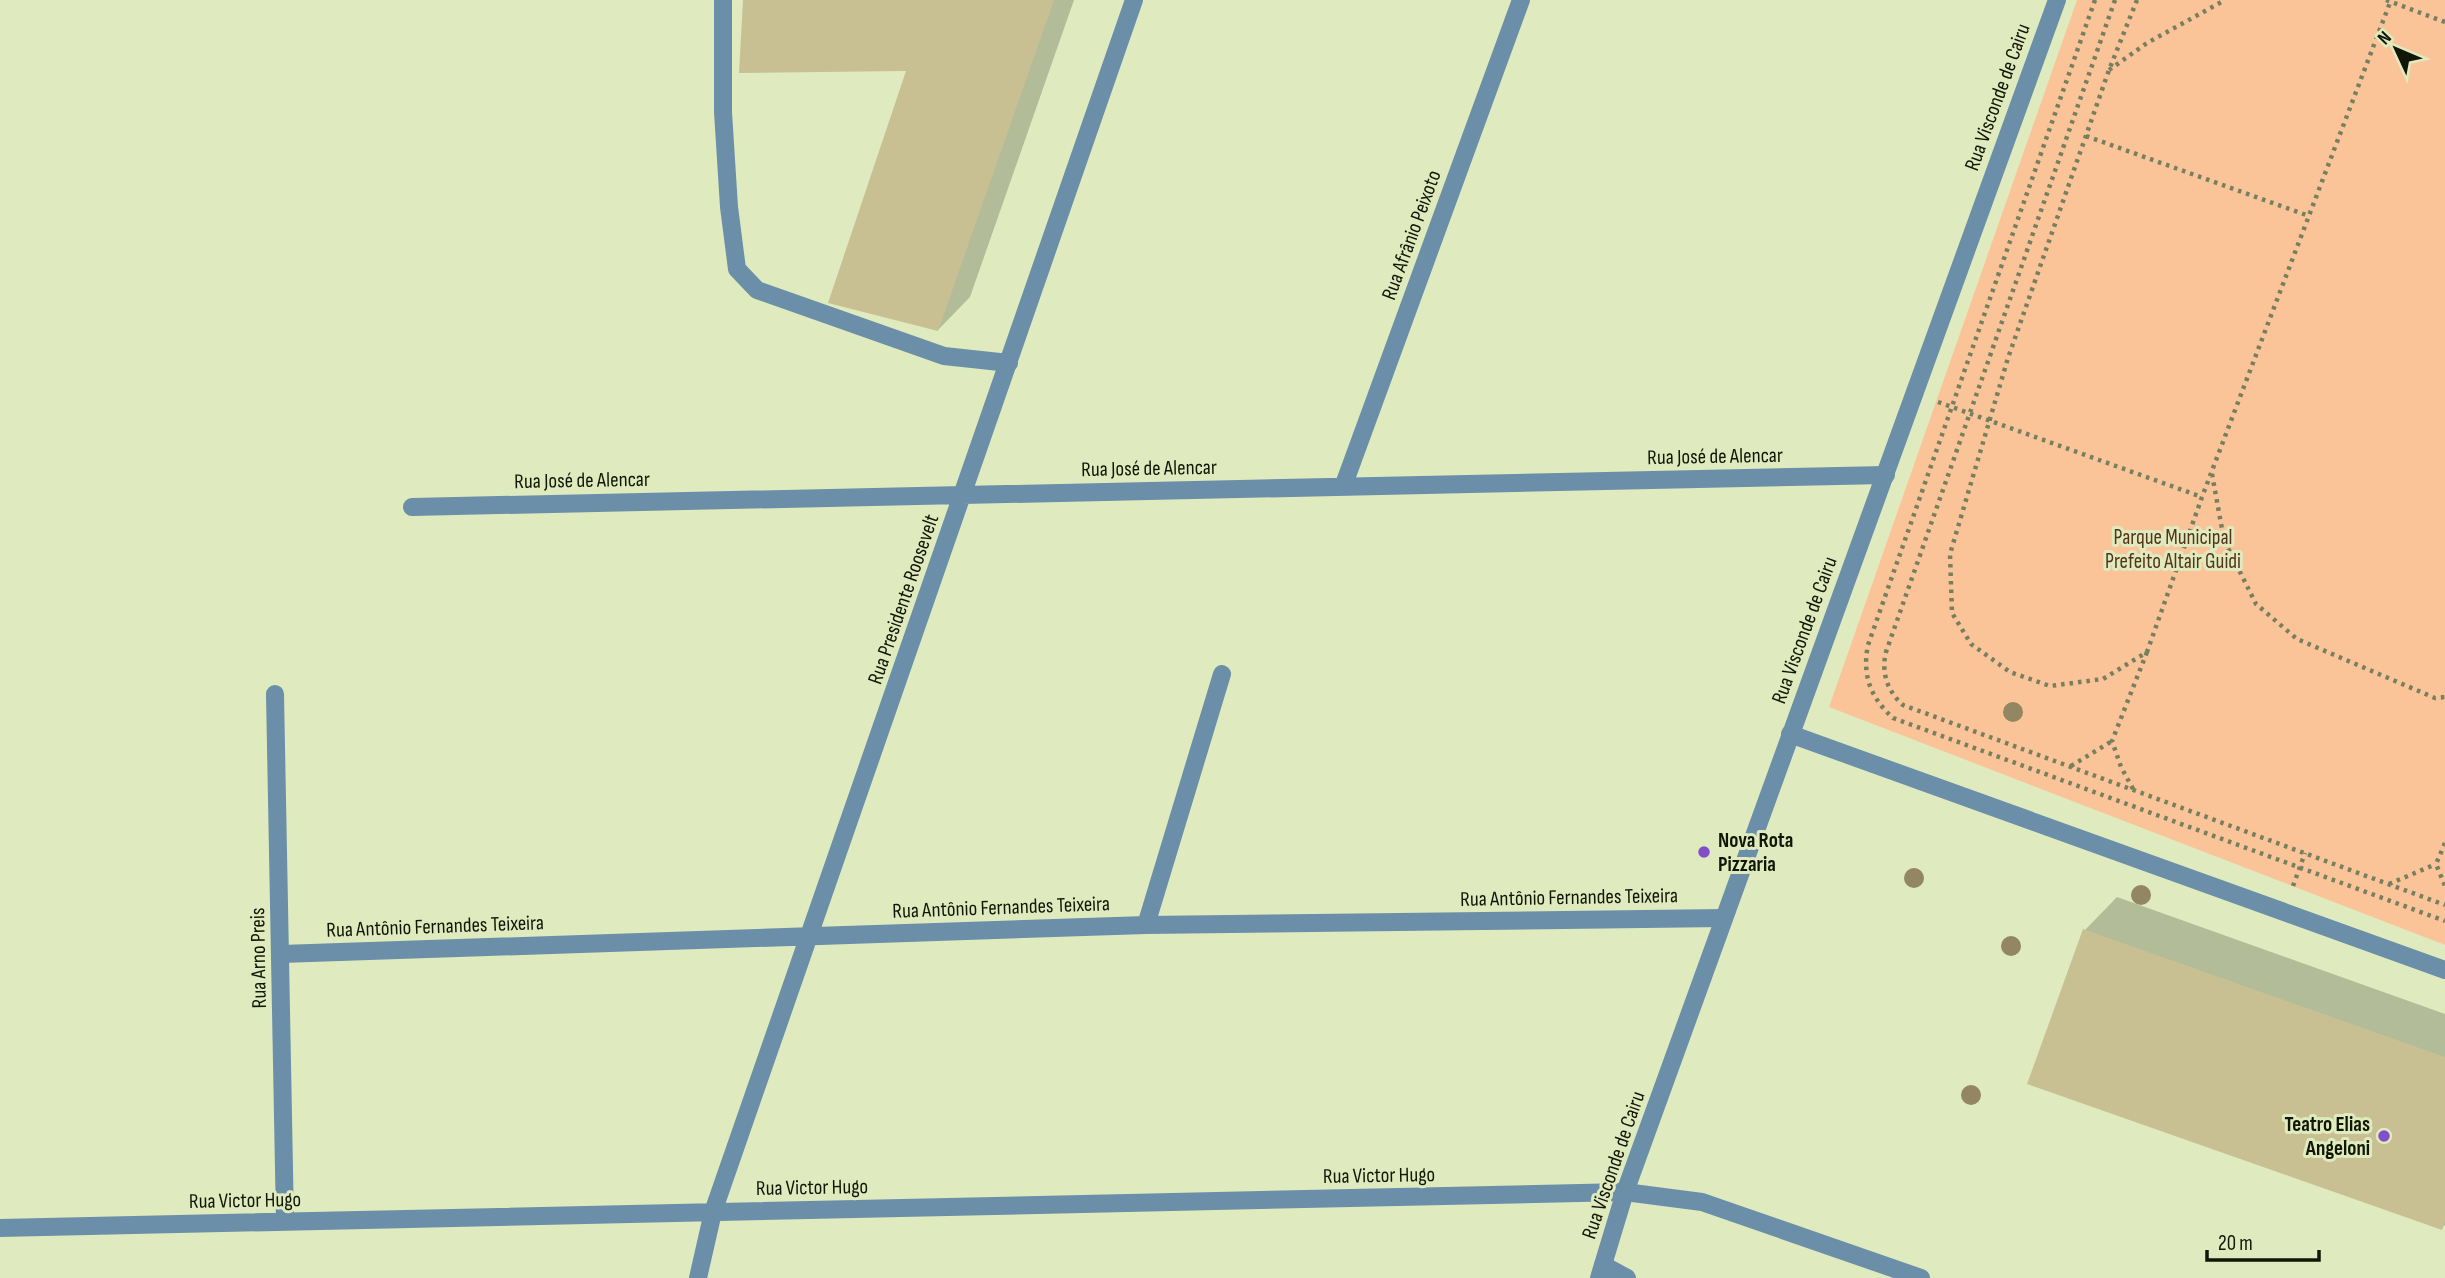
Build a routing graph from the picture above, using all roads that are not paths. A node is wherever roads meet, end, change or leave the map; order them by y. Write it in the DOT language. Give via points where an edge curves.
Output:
graph roads {
  1 [pos="723,0"];
  2 [pos="1135,0"];
  3 [pos="1521,0"];
  4 [pos="2057,0"];
  5 [pos="1009,363"];
  6 [pos="1886,475"];
  7 [pos="1343,486"];
  8 [pos="963,495"];
  9 [pos="412,507"];
  10 [pos="1222,674"];
  11 [pos="275,694"];
  12 [pos="1790,734"];
  13 [pos="1724,918"];
  14 [pos="1146,925"];
  15 [pos="809,935"];
  16 [pos="281,954"];
  17 [pos="2445,970"];
  18 [pos="1625,1192"];
  19 [pos="713,1212"];
  20 [pos="285,1222"];
  21 [pos="0,1228"];
  22 [pos="1601,1272"];
  23 [pos="698,1278"];
  24 [pos="1627,1278"];
  25 [pos="1921,1278"];
  1 -- 5 [label="street" via="723,112 737,270 757,290 944,356"];
  2 -- 5 [label="street, Rua Presidente Roosevelt"];
  3 -- 7 [label="street, Rua Afrânio Peixoto"];
  4 -- 6 [label="street, Rua Visconde de Cairu"];
  5 -- 8 [label="street, Rua Presidente Roosevelt"];
  6 -- 7 [label="street, Rua José de Alencar"];
  6 -- 12 [label="street, Rua Visconde de Cairu"];
  7 -- 8 [label="street, Rua José de Alencar"];
  8 -- 9 [label="street, Rua José de Alencar"];
  8 -- 15 [label="street, Rua Presidente Roosevelt"];
  10 -- 14 [label="street"];
  11 -- 16 [label="street, Rua Arno Preis"];
  12 -- 13 [label="street, Rua Visconde de Cairu"];
  12 -- 17 [label="street"];
  13 -- 14 [label="street, Rua Antônio Fernandes Teixeira"];
  13 -- 18 [label="street, Rua Visconde de Cairu"];
  14 -- 15 [label="street, Rua Antônio Fernandes Teixeira"];
  15 -- 16 [label="street, Rua Antônio Fernandes Teixeira"];
  15 -- 19 [label="street, Rua Presidente Roosevelt"];
  16 -- 20 [label="street, Rua Arno Preis"];
  18 -- 19 [label="street, Rua Victor Hugo"];
  18 -- 22 [label="street, Rua Visconde de Cairu"];
  18 -- 25 [label="street, Rua Victor Hugo" via="1702,1202"];
  19 -- 20 [label="street, Rua Victor Hugo"];
  19 -- 23 [label="street, Rua Presidente Roosevelt"];
  20 -- 21 [label="street, Rua Victor Hugo"];
  22 -- 24 [label="street"];
}
